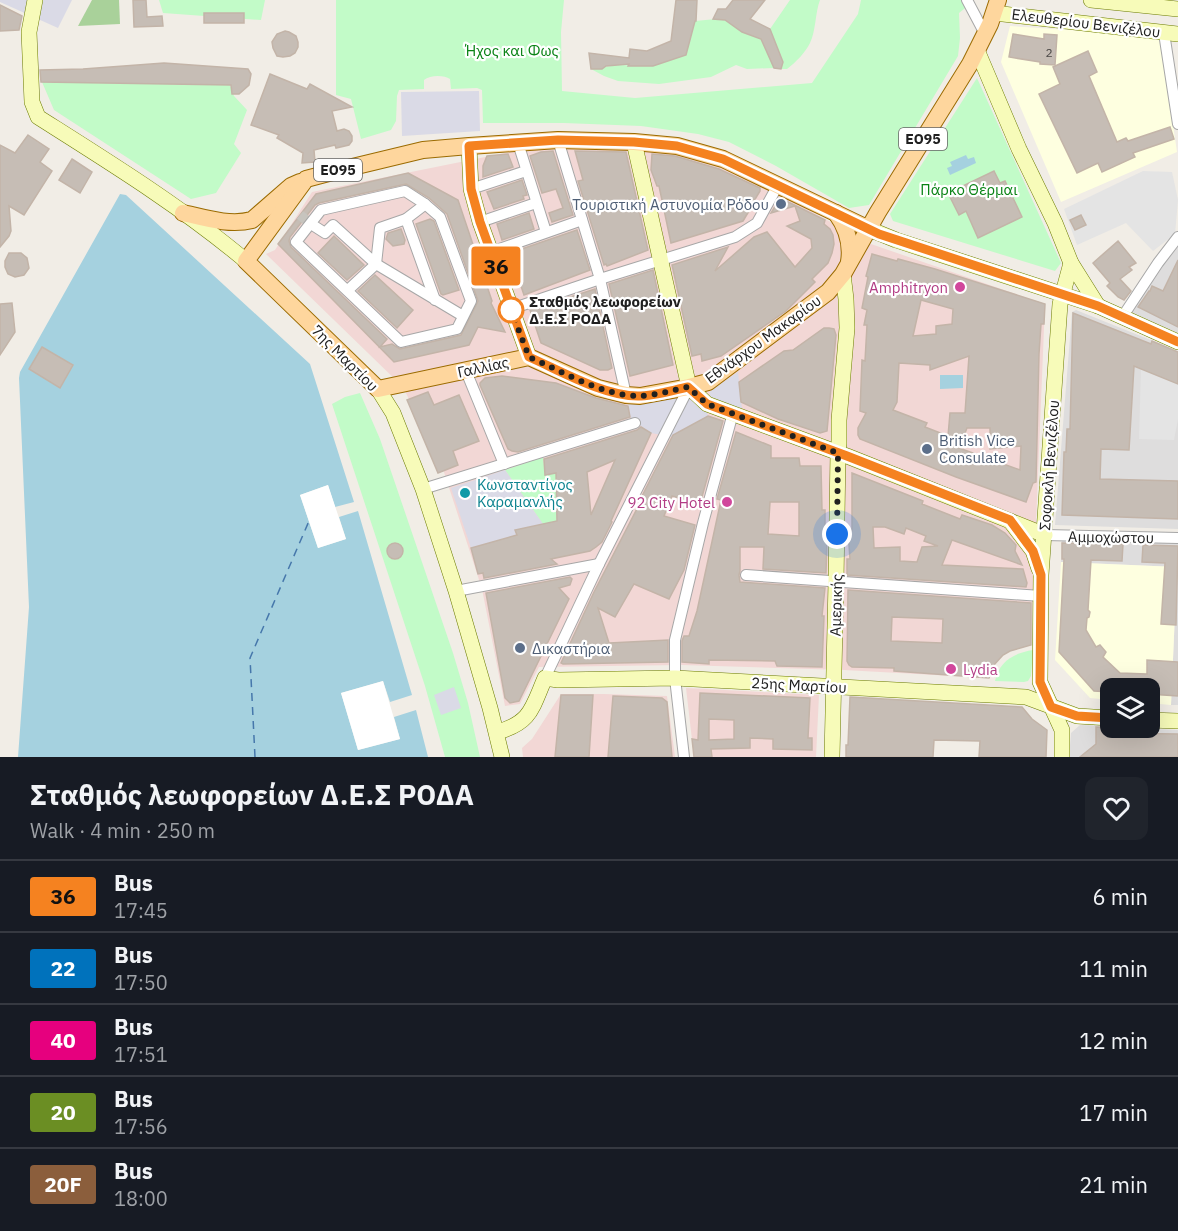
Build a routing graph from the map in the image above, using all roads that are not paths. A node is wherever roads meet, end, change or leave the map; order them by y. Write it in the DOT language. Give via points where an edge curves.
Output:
graph roads {
  1 [pos="35,0"];
  2 [pos="967,0"];
  3 [pos="1091,0"];
  4 [pos="996,6"];
  5 [pos="1178,9"];
  6 [pos="985,34"];
  7 [pos="1171,34"];
  8 [pos="977,50"];
  9 [pos="1178,124"];
  10 [pos="558,140"];
  11 [pos="634,142"];
  12 [pos="518,144"];
  13 [pos="469,146"];
  14 [pos="526,171"];
  15 [pos="306,179"];
  16 [pos="778,185"];
  17 [pos="471,189"];
  18 [pos="536,203"];
  19 [pos="424,205"];
  20 [pos="183,213"];
  21 [pos="836,213"];
  22 [pos="405,219"];
  23 [pos="582,220"];
  24 [pos="480,222"];
  25 [pos="313,225"];
  26 [pos="869,229"];
  27 [pos="546,232"];
  28 [pos="1178,237"];
  29 [pos="491,252"];
  30 [pos="661,260"];
  31 [pos="246,261"];
  32 [pos="1071,263"];
  33 [pos="376,264"];
  34 [pos="846,270"];
  35 [pos="600,279"];
  36 [pos="349,289"];
  37 [pos="1062,293"];
  38 [pos="435,300"];
  39 [pos="1098,306"];
  40 [pos="511,309"];
  41 [pos="461,316"];
  42 [pos="1123,316"];
  43 [pos="1178,342"];
  44 [pos="529,357"];
  45 [pos="466,370"];
  46 [pos="688,387"];
  47 [pos="378,389"];
  48 [pos="626,395"];
  49 [pos="733,413"];
  50 [pos="635,423"];
  51 [pos="838,453"];
  52 [pos="504,464"];
  53 [pos="423,489"];
  54 [pos="1010,520"];
  55 [pos="1045,535"];
  56 [pos="1178,538"];
  57 [pos="599,564"];
  58 [pos="746,575"];
  59 [pos="1041,575"];
  60 [pos="836,582"];
  61 [pos="456,591"];
  62 [pos="1041,596"];
  63 [pos="545,678"];
  64 [pos="675,678"];
  65 [pos="833,687"];
  66 [pos="1051,707"];
  67 [pos="1100,717"];
  68 [pos="1160,721"];
  69 [pos="1178,722"];
  70 [pos="497,732"];
  71 [pos="502,757"];
  72 [pos="684,757"];
  73 [pos="832,757"];
  74 [pos="1062,757"];
  1 -- 20 [label="street, 7ης Μαρτίου" via="29,32 30,75 32,102 38,117"];
  2 -- 6 [label="street"];
  3 -- 5 [label="street, Ελευθερίου Βενιζέλου"];
  4 -- 6 [label="main road, ΕΟ95"];
  4 -- 7 [label="street, Ελευθερίου Βενιζέλου"];
  6 -- 8 [label="main road, Εθνάρχου Μακαρίου / ΕΟ95"];
  7 -- 9 [label="street"];
  8 -- 26 [label="main road, Εθνάρχου Μακαρίου / ΕΟ95"];
  8 -- 32 [label="street"];
  10 -- 11 [label="main road, ΕΟ95"];
  10 -- 12 [label="main road, ΕΟ95"];
  10 -- 23 [label="street"];
  11 -- 16 [label="main road, ΕΟ95" via="677,146 715,156"];
  11 -- 30 [label="street"];
  12 -- 13 [label="main road, ΕΟ95"];
  12 -- 14 [label="street"];
  13 -- 15 [label="main road, ΕΟ95" via="423,150"];
  13 -- 17 [label="street"];
  14 -- 17 [label="street"];
  14 -- 18 [label="street"];
  15 -- 20 [label="main road" via="291,186 252,220 229,222"];
  15 -- 31 [label="main road, ΕΟ95"];
  16 -- 21 [label="main road, ΕΟ95"];
  16 -- 30 [label="street" via="758,223 735,237"];
  17 -- 24 [label="street"];
  18 -- 24 [label="street"];
  18 -- 27 [label="street"];
  19 -- 22 [label="street"];
  19 -- 25 [label="street" via="405,192 321,210"];
  19 -- 41 [label="street" via="440,217 471,301"];
  20 -- 31 [label="street, 7ης Μαρτίου"];
  21 -- 26 [label="main road, ΕΟ95"];
  21 -- 34 [label="main road" via="850,243"];
  22 -- 33 [label="street" via="380,228"];
  22 -- 38 [label="street"];
  23 -- 27 [label="street"];
  23 -- 35 [label="street"];
  24 -- 29 [label="street"];
  25 -- 33 [label="street" via="325,233 333,225"];
  25 -- 36 [label="street" via="296,242"];
  26 -- 34 [label="main road, Εθνάρχου Μακαρίου / ΕΟ95"];
  26 -- 37 [label="street"];
  27 -- 29 [label="street"];
  28 -- 42 [label="street"];
  29 -- 40 [label="street"];
  30 -- 35 [label="street"];
  30 -- 46 [label="street"];
  31 -- 47 [label="main road, 7ης Μαρτίου"];
  32 -- 37 [label="street, Σοφοκλή Βενιζέλου"];
  32 -- 39 [label="street"];
  33 -- 36 [label="street"];
  33 -- 38 [label="street"];
  34 -- 46 [label="main road, Εθνάρχου Μακαρίου / ΕΟ95" via="828,292 708,382"];
  34 -- 51 [label="street, Αμερικής" via="847,328"];
  35 -- 40 [label="street"];
  35 -- 48 [label="street"];
  36 -- 41 [label="street" via="401,342 457,329"];
  37 -- 39 [label="street"];
  37 -- 55 [label="street, Σοφοκλή Βενιζέλου"];
  38 -- 41 [label="street"];
  39 -- 42 [label="street"];
  40 -- 44 [label="street"];
  42 -- 43 [label="street"];
  44 -- 45 [label="main road, Γαλλίας"];
  44 -- 48 [label="main road, Γαλλίας / ΕΟ95" via="598,388"];
  45 -- 47 [label="main road, Γαλλίας"];
  45 -- 52 [label="street"];
  46 -- 48 [label="main road, Γαλλίας / ΕΟ95"];
  46 -- 49 [label="street" via="707,404"];
  46 -- 57 [label="street, Εθνάρχου Μακαρίου"];
  47 -- 53 [label="street, 7ης Μαρτίου" via="393,413"];
  49 -- 51 [label="street"];
  49 -- 64 [label="street" via="675,640"];
  50 -- 52 [label="street"];
  51 -- 54 [label="street"];
  51 -- 60 [label="street, Αμερικής"];
  52 -- 53 [label="street"];
  53 -- 61 [label="street, 7ης Μαρτίου"];
  54 -- 55 [label="street"];
  54 -- 59 [label="street" via="1033,551"];
  55 -- 56 [label="street, Αμμοχώστου"];
  55 -- 59 [label="street, Σοφοκλή Βενιζέλου"];
  57 -- 61 [label="street"];
  57 -- 63 [label="street, Εθνάρχου Μακαρίου"];
  58 -- 60 [label="street"];
  59 -- 62 [label="street, Σοφοκλή Βενιζέλου"];
  60 -- 62 [label="street"];
  60 -- 65 [label="street, Αμερικής"];
  61 -- 70 [label="street, 7ης Μαρτίου"];
  62 -- 66 [label="street, Σοφοκλή Βενιζέλου" via="1040,682"];
  63 -- 64 [label="street, 25ης Μαρτίου"];
  63 -- 70 [label="street, Εθνάρχου Μακαρίου" via="525,718 513,728"];
  64 -- 65 [label="street, 25ης Μαρτίου"];
  64 -- 72 [label="street"];
  65 -- 66 [label="street, 25ης Μαρτίου" via="1026,697"];
  65 -- 73 [label="street, Αμερικής"];
  66 -- 67 [label="street, 25ης Μαρτίου" via="1077,716"];
  66 -- 74 [label="street, Σοφοκλή Βενιζέλου" via="1062,730"];
  68 -- 69 [label="street"];
  70 -- 71 [label="street, 7ης Μαρτίου"];
}
